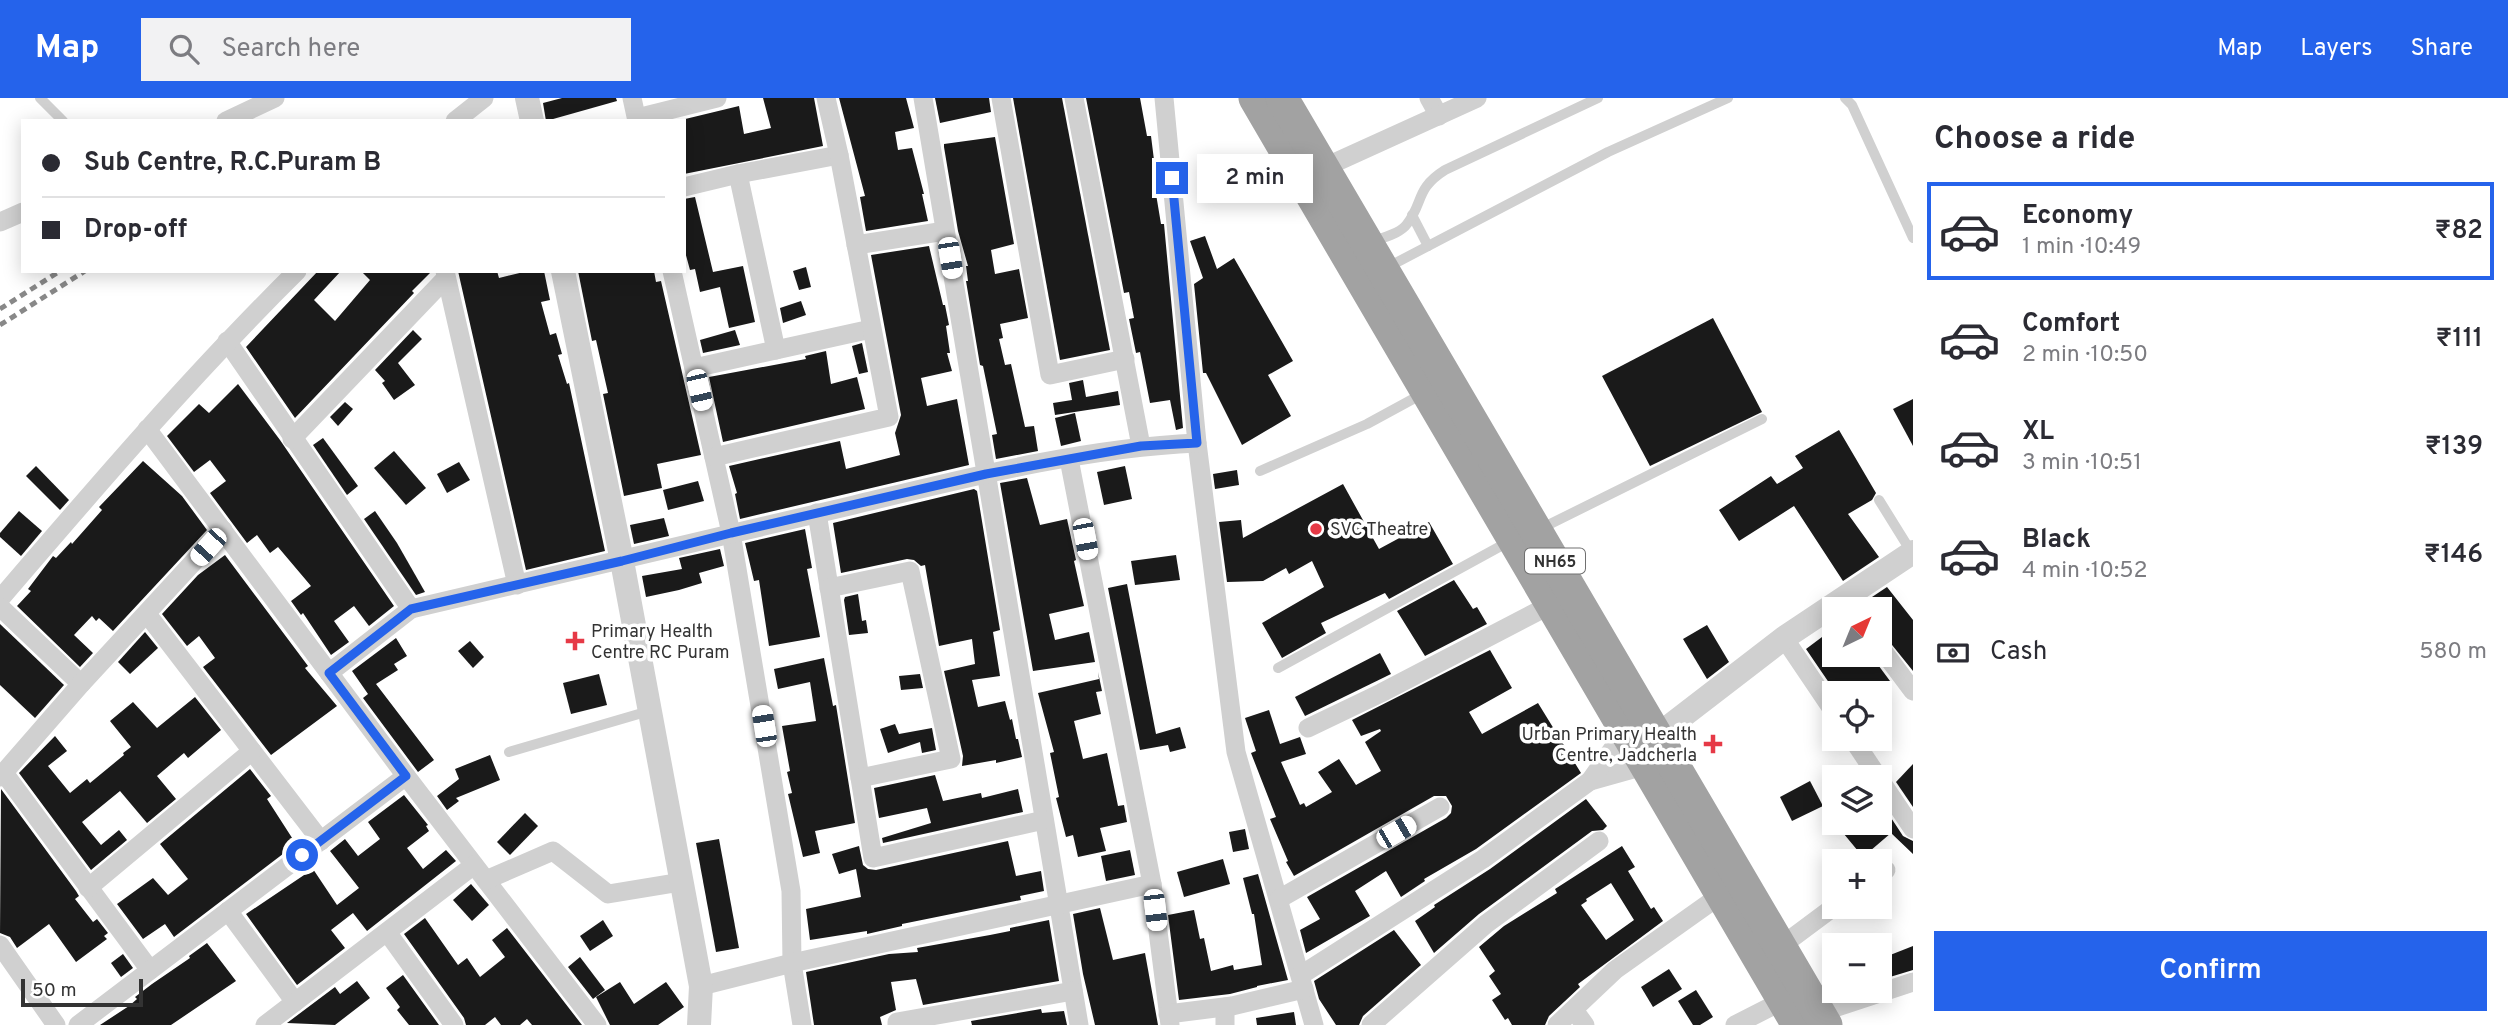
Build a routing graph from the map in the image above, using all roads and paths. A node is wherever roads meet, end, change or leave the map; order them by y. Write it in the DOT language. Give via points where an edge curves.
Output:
graph roads {
  1 [pos="40,98"];
  2 [pos="275,98"];
  3 [pos="484,98"];
  4 [pos="527,98"];
  5 [pos="632,98"];
  6 [pos="717,98"];
  7 [pos="826,98"];
  8 [pos="923,98"];
  9 [pos="1000,98"];
  10 [pos="1074,98"];
  11 [pos="1164,98"];
  12 [pos="1255,98"];
  13 [pos="1282,98"];
  14 [pos="1429,98"];
  15 [pos="1477,98"];
  16 [pos="1598,98"];
  17 [pos="1728,98"];
  18 [pos="1845,98"];
  19 [pos="1439,116"];
  20 [pos="61,119"];
  21 [pos="230,119"];
  22 [pos="458,119"];
  23 [pos="532,119"];
  24 [pos="637,119"];
  25 [pos="839,155"];
  26 [pos="1323,168"];
  27 [pos="738,174"];
  28 [pos="686,187"];
  29 [pos="21,213"];
  30 [pos="1412,215"];
  31 [pos="0,222"];
  32 [pos="945,231"];
  33 [pos="1913,238"];
  34 [pos="856,245"];
  35 [pos="1428,246"];
  36 [pos="1376,257"];
  37 [pos="295,273"];
  38 [pos="563,273"];
  39 [pos="672,273"];
  40 [pos="445,275"];
  41 [pos="871,329"];
  42 [pos="226,341"];
  43 [pos="1415,347"];
  44 [pos="776,350"];
  45 [pos="1125,359"];
  46 [pos="694,368"];
  47 [pos="1427,391"];
  48 [pos="1762,419"];
  49 [pos="147,429"];
  50 [pos="292,439"];
  51 [pos="1197,443"];
  52 [pos="1141,446"];
  53 [pos="714,457"];
  54 [pos="1069,459"];
  55 [pos="1260,471"];
  56 [pos="986,474"];
  57 [pos="1879,500"];
  58 [pos="817,513"];
  59 [pos="223,530"];
  60 [pos="731,533"];
  61 [pos="1525,535"];
  62 [pos="1912,553"];
  63 [pos="622,561"];
  64 [pos="516,585"];
  65 [pos="829,588"];
  66 [pos="1857,597"];
  67 [pos="0,599"];
  68 [pos="1552,604"];
  69 [pos="0,607"];
  70 [pos="411,609"];
  71 [pos="147,614"];
  72 [pos="1822,618"];
  73 [pos="1784,639"];
  74 [pos="1892,663"];
  75 [pos="1278,668"];
  76 [pos="329,673"];
  77 [pos="82,684"];
  78 [pos="1913,691"];
  79 [pos="1822,694"];
  80 [pos="650,711"];
  81 [pos="1308,728"];
  82 [pos="1626,730"];
  83 [pos="1652,750"];
  84 [pos="253,751"];
  85 [pos="509,752"];
  86 [pos="2,775"];
  87 [pos="406,776"];
  88 [pos="860,778"];
  89 [pos="1590,781"];
  90 [pos="1892,798"];
  91 [pos="1440,807"];
  92 [pos="1044,820"];
  93 [pos="1913,829"];
  94 [pos="321,841"];
  95 [pos="1599,841"];
  96 [pos="480,873"];
  97 [pos="681,882"];
  98 [pos="1152,884"];
  99 [pos="88,888"];
  100 [pos="1722,894"];
  101 [pos="1279,899"];
  102 [pos="1059,903"];
  103 [pos="228,911"];
  104 [pos="1822,916"];
  105 [pos="387,932"];
  106 [pos="0,945"];
  107 [pos="1780,947"];
  108 [pos="792,963"];
  109 [pos="150,970"];
  110 [pos="1303,982"];
  111 [pos="1913,982"];
  112 [pos="701,986"];
  113 [pos="1073,990"];
  114 [pos="295,1002"];
  115 [pos="1225,1016"];
  116 [pos="1807,1016"];
  117 [pos="1579,1017"];
  118 [pos="1169,1019"];
  119 [pos="56,1025"];
  120 [pos="78,1025"];
  121 [pos="265,1025"];
  122 [pos="454,1025"];
  123 [pos="597,1025"];
  124 [pos="699,1025"];
  125 [pos="802,1025"];
  126 [pos="897,1025"];
  127 [pos="1079,1025"];
  128 [pos="1314,1025"];
  129 [pos="1371,1025"];
  130 [pos="1556,1025"];
  131 [pos="1735,1025"];
  1 -- 20 [label="lane"];
  2 -- 21 [label="street"];
  3 -- 22 [label="street"];
  4 -- 23 [label="street"];
  5 -- 24 [label="street"];
  6 -- 24 [label="street"];
  7 -- 25 [label="street"];
  8 -- 32 [label="street"];
  9 -- 45 [label="street" via="1050,375"];
  10 -- 45 [label="street"];
  11 -- 51 [label="street"];
  12 -- 43 [label="highway, NH65"];
  13 -- 26 [label="highway, NH65"];
  14 -- 19 [label="street"];
  15 -- 19 [label="street"];
  16 -- 30 [label="lane" via="1445,170 1426,185"];
  17 -- 35 [label="lane" via="1608,152"];
  18 -- 33 [label="lane"];
  19 -- 26 [label="street"];
  25 -- 27 [label="street"];
  25 -- 34 [label="street"];
  26 -- 36 [label="highway, NH65"];
  27 -- 28 [label="street"];
  27 -- 44 [label="street"];
  29 -- 31 [label="street"];
  30 -- 35 [label="lane"];
  30 -- 36 [label="lane"];
  32 -- 34 [label="street"];
  32 -- 56 [label="street"];
  34 -- 41 [label="street"];
  35 -- 36 [label="lane"];
  36 -- 43 [label="highway, NH65"];
  37 -- 42 [label="street"];
  38 -- 63 [label="street"];
  39 -- 46 [label="street"];
  40 -- 50 [label="street"];
  40 -- 64 [label="street"];
  41 -- 44 [label="street"];
  41 -- 53 [label="street" via="888,417"];
  42 -- 49 [label="street"];
  42 -- 50 [label="street"];
  43 -- 47 [label="highway, NH65"];
  43 -- 61 [label="highway, NH65"];
  44 -- 46 [label="street"];
  45 -- 52 [label="street"];
  46 -- 53 [label="street"];
  47 -- 55 [label="lane" via="1367,424"];
  47 -- 61 [label="highway, NH65"];
  48 -- 61 [label="lane"];
  49 -- 59 [label="street"];
  49 -- 67 [label="street"];
  50 -- 70 [label="street"];
  51 -- 52 [label="street"];
  51 -- 101 [label="street" via="1236,752"];
  52 -- 54 [label="street"];
  53 -- 60 [label="street"];
  54 -- 56 [label="street"];
  54 -- 98 [label="street"];
  56 -- 58 [label="street"];
  56 -- 92 [label="street"];
  57 -- 62 [label="lane"];
  58 -- 60 [label="street"];
  58 -- 65 [label="street"];
  59 -- 71 [label="street"];
  59 -- 76 [label="street"];
  60 -- 63 [label="street"];
  60 -- 108 [label="street" via="791,891"];
  61 -- 68 [label="highway, NH65"];
  61 -- 75 [label="lane"];
  61 -- 83 [label="highway, NH65"];
  62 -- 66 [label="street"];
  63 -- 64 [label="street"];
  63 -- 80 [label="street"];
  64 -- 70 [label="street"];
  65 -- 88 [label="street"];
  65 -- 88 [label="street" via="910,571 951,759"];
  68 -- 81 [label="street"];
  68 -- 82 [label="highway, NH65"];
  69 -- 77 [label="street"];
  70 -- 76 [label="street"];
  71 -- 77 [label="street"];
  71 -- 84 [label="street"];
  72 -- 73 [label="street"];
  73 -- 79 [label="street"];
  73 -- 83 [label="street"];
  74 -- 78 [label="street"];
  76 -- 87 [label="street"];
  77 -- 86 [label="street"];
  80 -- 85 [label="lane"];
  80 -- 97 [label="street"];
  82 -- 83 [label="highway, NH65"];
  82 -- 89 [label="street"];
  83 -- 89 [label="street"];
  83 -- 100 [label="highway, NH65"];
  83 -- 107 [label="highway, NH65"];
  84 -- 94 [label="street"];
  84 -- 99 [label="street"];
  86 -- 99 [label="street"];
  87 -- 94 [label="street"];
  87 -- 96 [label="street"];
  88 -- 92 [label="street" via="873,858"];
  89 -- 110 [label="street"];
  90 -- 93 [label="street"];
  91 -- 101 [label="street"];
  92 -- 102 [label="street"];
  94 -- 103 [label="street"];
  95 -- 129 [label="street" via="1486,923"];
  96 -- 97 [label="street" via="553,851 608,894"];
  96 -- 105 [label="street"];
  96 -- 123 [label="street"];
  97 -- 112 [label="street"];
  98 -- 102 [label="street"];
  98 -- 118 [label="street"];
  99 -- 109 [label="street"];
  100 -- 116 [label="highway, NH65"];
  100 -- 117 [label="street" via="1615,970"];
  101 -- 110 [label="street"];
  102 -- 108 [label="street"];
  102 -- 113 [label="street"];
  103 -- 109 [label="street"];
  103 -- 114 [label="street"];
  104 -- 107 [label="street"];
  105 -- 114 [label="street"];
  105 -- 122 [label="street"];
  106 -- 119 [label="street"];
  107 -- 116 [label="highway, NH65"];
  108 -- 112 [label="street"];
  108 -- 125 [label="street"];
  109 -- 120 [label="street"];
  110 -- 115 [label="street"];
  110 -- 128 [label="street"];
  111 -- 116 [label="street"];
  112 -- 124 [label="street"];
  113 -- 126 [label="street"];
  113 -- 127 [label="street"];
  114 -- 121 [label="street"];
  115 -- 118 [label="street"];
  116 -- 131 [label="street"];
  117 -- 130 [label="street"];
}
